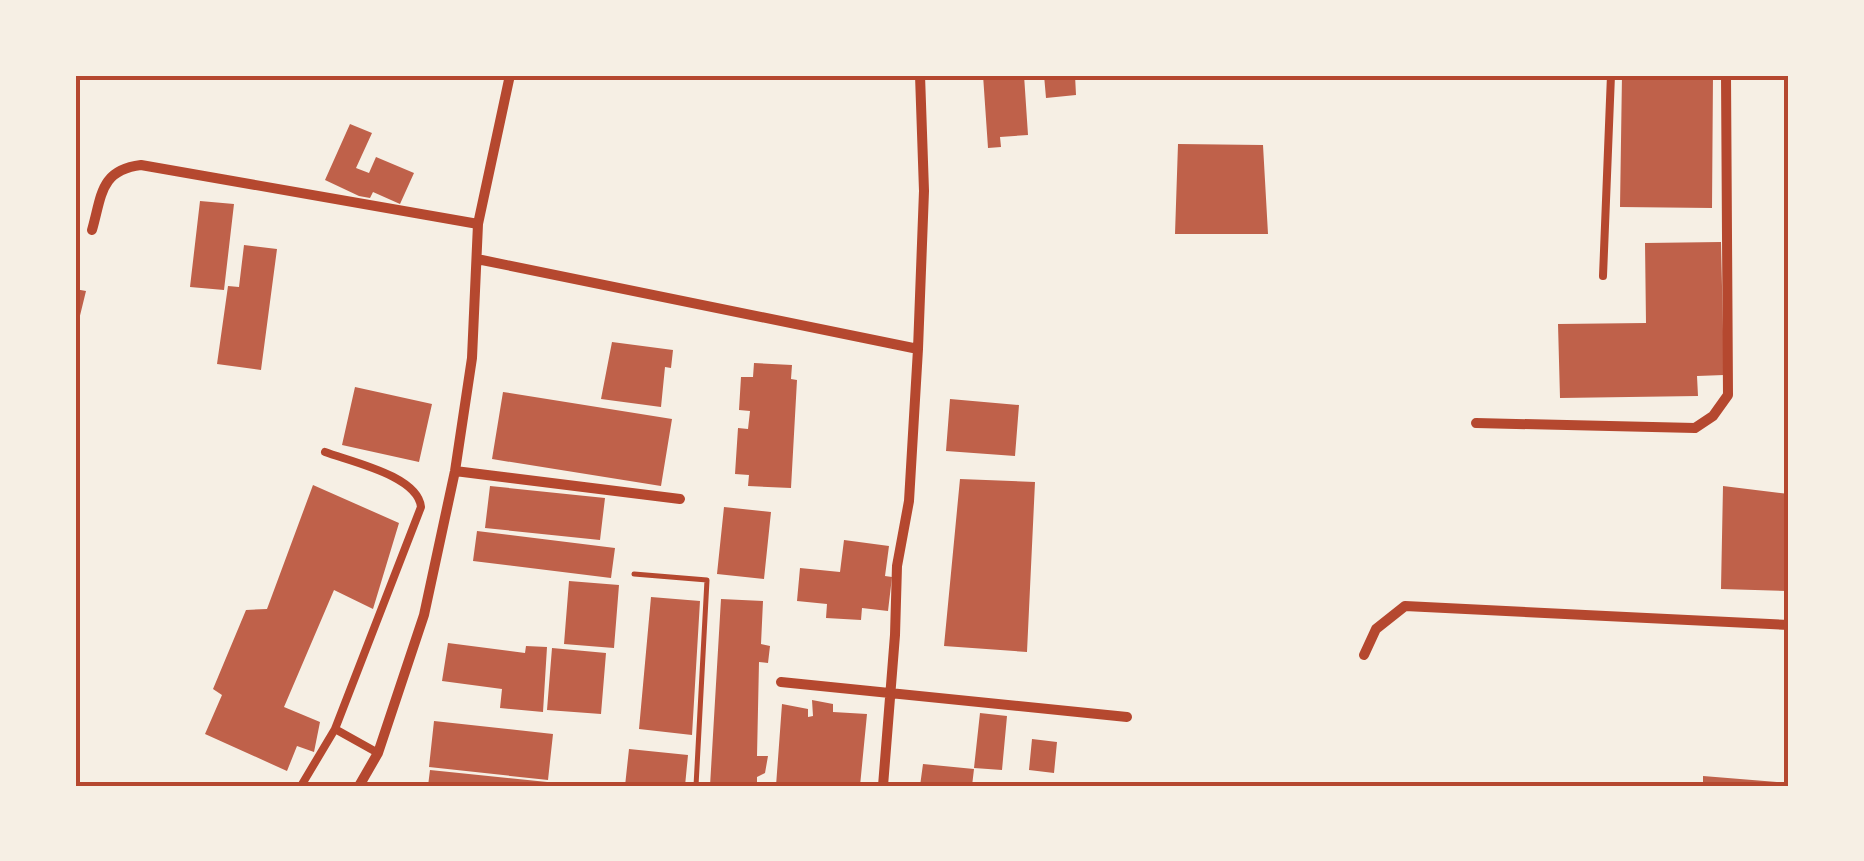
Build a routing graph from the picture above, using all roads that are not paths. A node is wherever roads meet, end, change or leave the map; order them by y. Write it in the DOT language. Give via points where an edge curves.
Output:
graph roads {
  1 [pos="510,75"];
  2 [pos="920,75"];
  3 [pos="1611,75"];
  4 [pos="1726,75"];
  5 [pos="478,224"];
  6 [pos="92,230"];
  7 [pos="477,260"];
  8 [pos="1603,276"];
  9 [pos="918,349"];
  10 [pos="1476,422"];
  11 [pos="325,452"];
  12 [pos="455,470"];
  13 [pos="680,499"];
  14 [pos="1789,625"];
  15 [pos="1364,655"];
  16 [pos="781,682"];
  17 [pos="891,693"];
  18 [pos="1127,717"];
  19 [pos="336,728"];
  20 [pos="378,753"];
  21 [pos="302,786"];
  22 [pos="358,786"];
  23 [pos="883,786"];
  1 -- 5 [label="street"];
  2 -- 9 [label="street"];
  3 -- 8 [label="lane"];
  4 -- 10 [label="street" via="1728,395 1713,416 1695,428"];
  5 -- 6 [label="street" via="141,165 120,168 107,180"];
  5 -- 7 [label="street"];
  7 -- 9 [label="street"];
  7 -- 12 [label="street" via="472,358"];
  9 -- 17 [label="street"];
  11 -- 19 [label="lane" via="409,484 421,507"];
  12 -- 13 [label="street"];
  12 -- 20 [label="street" via="424,615"];
  14 -- 15 [label="street" via="1404,606 1376,629"];
  16 -- 17 [label="street"];
  17 -- 18 [label="street"];
  17 -- 23 [label="street"];
  19 -- 20 [label="lane"];
  19 -- 21 [label="lane"];
  20 -- 22 [label="street"];
}
